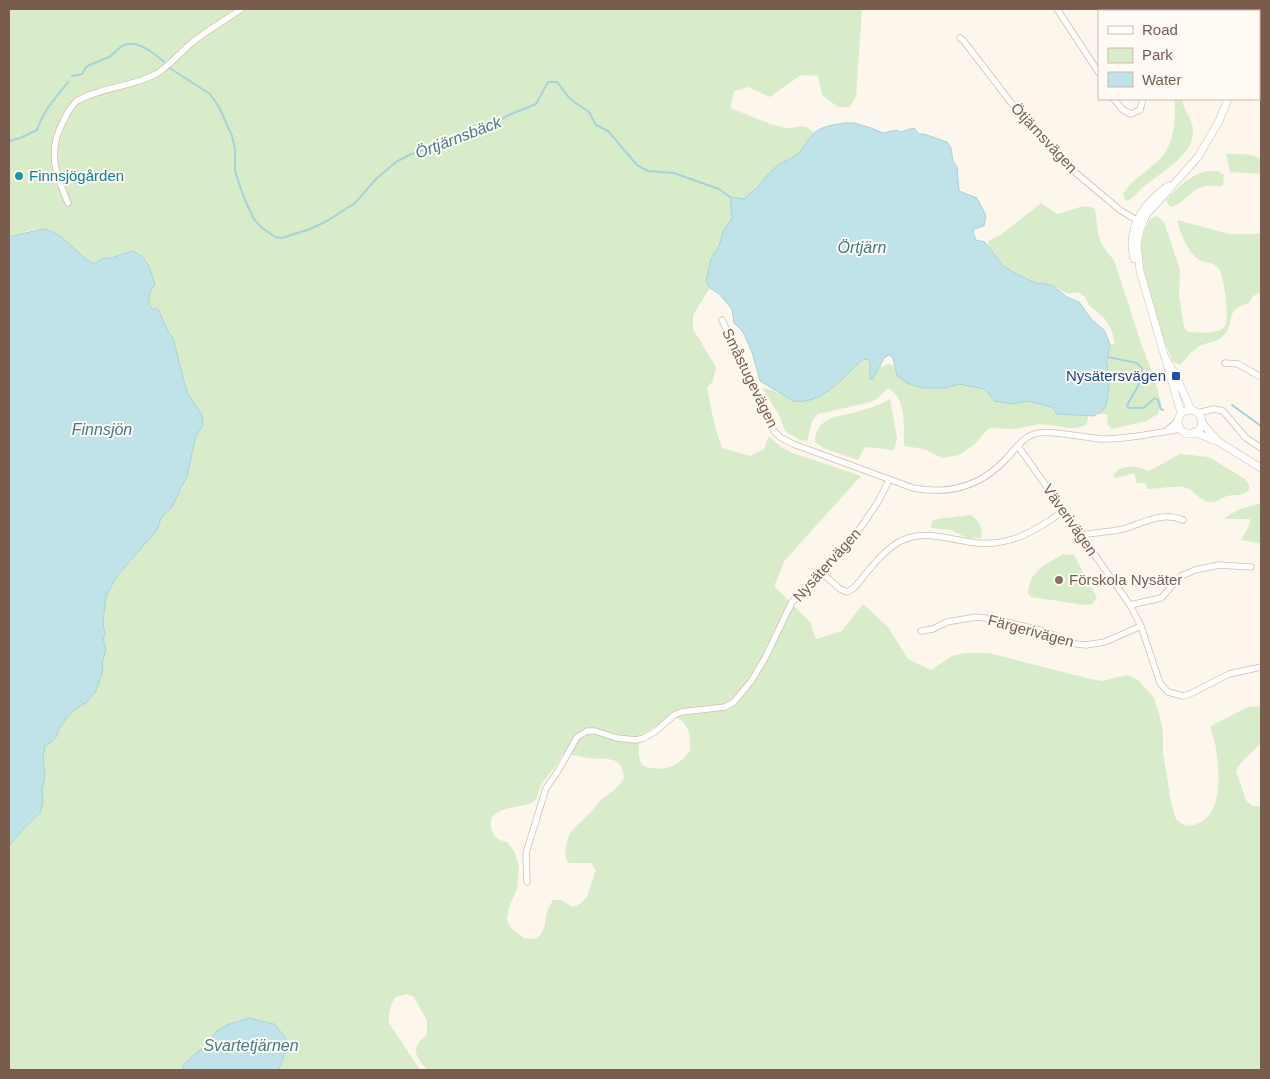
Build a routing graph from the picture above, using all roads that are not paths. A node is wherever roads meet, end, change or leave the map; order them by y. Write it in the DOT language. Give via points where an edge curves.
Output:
graph roads {
  1 [pos="241,9"];
  2 [pos="1057,9"];
  3 [pos="960,38"];
  4 [pos="1098,72"];
  5 [pos="1115,100"];
  6 [pos="1143,100"];
  7 [pos="1228,100"];
  8 [pos="68,203"];
  9 [pos="1139,222"];
  10 [pos="722,320"];
  11 [pos="1166,360"];
  12 [pos="1224,363"];
  13 [pos="1261,377"];
  14 [pos="1211,410"];
  15 [pos="1194,411"];
  16 [pos="1181,413"];
  17 [pos="1178,421"];
  18 [pos="1201,421"];
  19 [pos="1181,429"];
  20 [pos="1166,431"];
  21 [pos="1194,432"];
  22 [pos="1218,442"];
  23 [pos="1018,446"];
  24 [pos="1261,448"];
  25 [pos="1261,468"];
  26 [pos="889,480"];
  27 [pos="1062,512"];
  28 [pos="1183,520"];
  29 [pos="1082,537"];
  30 [pos="1251,567"];
  31 [pos="821,572"];
  32 [pos="1130,605"];
  33 [pos="1141,626"];
  34 [pos="921,631"];
  35 [pos="1261,667"];
  36 [pos="527,882"];
  1 -- 8 [label="street" via="198,38 156,74 76,102 60,126 54,149 53,162"];
  2 -- 4 [label="street"];
  3 -- 9 [label="street, Ötjärnsvägen" via="1022,117 1069,168"];
  5 -- 6 [label="street" via="1131,114 1140,110"];
  7 -- 9 [label="street" via="1209,140 1182,176 1151,199"];
  9 -- 11 [label="street" via="1132,245 1134,256"];
  10 -- 26 [label="street, Småstugevägen" via="774,431 780,437"];
  11 -- 15 [label="street"];
  11 -- 16 [label="street"];
  12 -- 13 [label="street" via="1238,364"];
  14 -- 15 [label="street"];
  14 -- 18 [label="street"];
  14 -- 24 [label="street" via="1223,411 1246,438"];
  15 -- 16 [label="street"];
  15 -- 18 [label="street"];
  16 -- 17 [label="street"];
  17 -- 19 [label="street"];
  17 -- 20 [label="street"];
  18 -- 21 [label="street"];
  18 -- 22 [label="street"];
  19 -- 20 [label="street"];
  19 -- 21 [label="street" via="1187,433"];
  20 -- 23 [label="street" via="1115,439 1039,433 1029,436"];
  21 -- 22 [label="street"];
  22 -- 25 [label="street"];
  23 -- 26 [label="street" via="987,476 956,489 929,491"];
  23 -- 27 [label="street, Väverivägen"];
  26 -- 31 [label="street, Nysätervägen" via="870,515"];
  27 -- 29 [label="street, Väverivägen"];
  27 -- 31 [label="street" via="1030,533 1007,541 979,543 937,536 910,537 888,550 848,592"];
  28 -- 29 [label="street" via="1161,517"];
  29 -- 32 [label="street, Väverivägen"];
  30 -- 32 [label="street" via="1219,565 1195,570 1181,576 1161,598"];
  31 -- 36 [label="street, Nysätervägen" via="792,602 752,680 730,705 681,712 656,731 636,740 595,731 587,731 577,737 546,788 526,853"];
  32 -- 33 [label="street, Väverivägen"];
  33 -- 34 [label="street, Färgerivägen" via="1105,642 1086,645 1044,631 976,617"];
  33 -- 35 [label="street, Väverivägen" via="1160,683 1168,692 1183,696 1229,674"];
}
